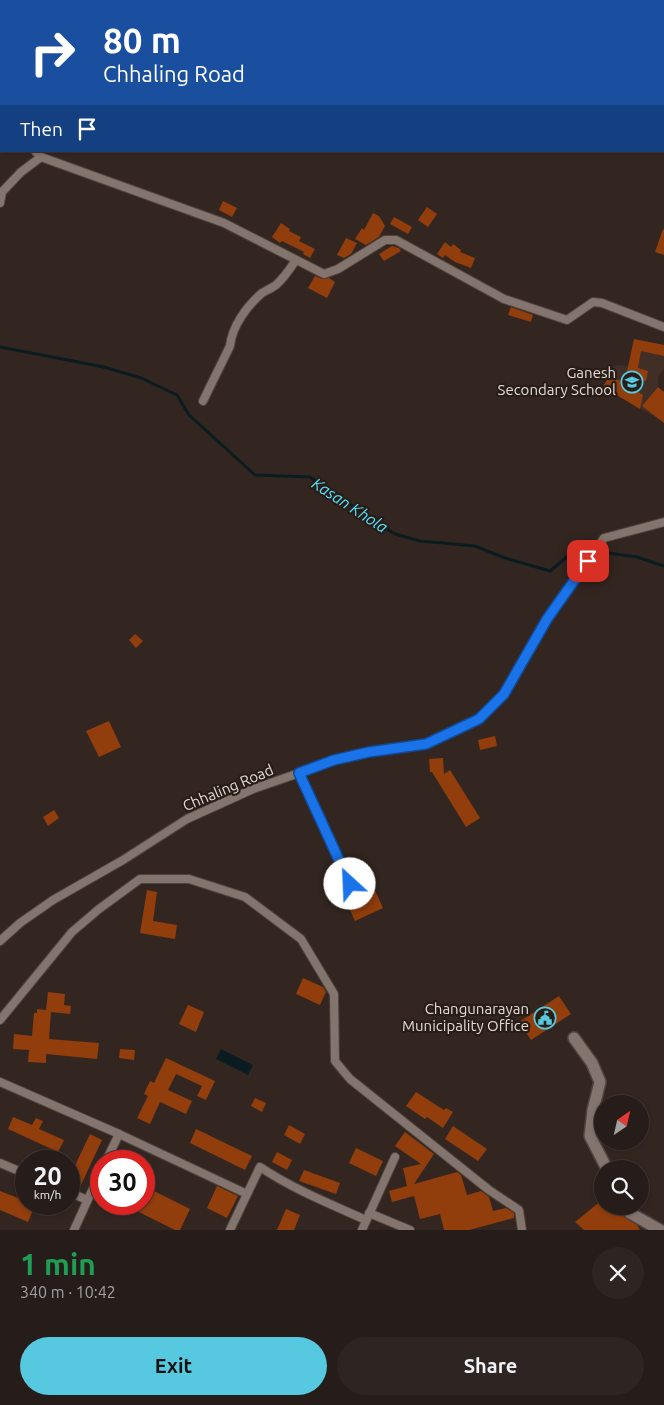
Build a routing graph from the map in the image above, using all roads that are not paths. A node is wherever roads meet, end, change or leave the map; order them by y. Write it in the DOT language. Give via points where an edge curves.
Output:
graph roads {
  1 [pos="38,154"];
  2 [pos="0,203"];
  3 [pos="296,260"];
  4 [pos="664,327"];
  5 [pos="203,401"];
  6 [pos="664,522"];
  7 [pos="299,773"];
  8 [pos="350,884"];
  9 [pos="0,941"];
  10 [pos="0,1020"];
  11 [pos="574,1038"];
  12 [pos="0,1082"];
  13 [pos="119,1134"];
  14 [pos="111,1150"];
  15 [pos="394,1157"];
  16 [pos="602,1160"];
  17 [pos="0,1163"];
  18 [pos="15,1169"];
  19 [pos="247,1194"];
  20 [pos="90,1196"];
  21 [pos="80,1197"];
  22 [pos="88,1200"];
  23 [pos="634,1215"];
  24 [pos="367,1217"];
  25 [pos="74,1230"];
  26 [pos="230,1230"];
  27 [pos="362,1230"];
  28 [pos="410,1230"];
  29 [pos="522,1230"];
  30 [pos="660,1230"];
  1 -- 2 [label="street" via="2,192"];
  1 -- 3 [label="street" via="224,223"];
  3 -- 4 [label="street" via="324,274 385,240 396,240 504,300 567,320 593,302 602,303"];
  3 -- 5 [label="street" via="289,271 239,319 230,346"];
  6 -- 7 [label="street, Chhaling Road" via="604,538 547,619 504,694 479,719 426,744 369,752"];
  7 -- 8 [label="street"];
  7 -- 9 [label="street, Chhaling Road" via="253,789 187,819 53,900"];
  10 -- 29 [label="street" via="72,932 140,879 189,879 246,897 301,939 334,994 335,1061 350,1079 489,1190 519,1210"];
  11 -- 16 [label="street" via="592,1063 600,1082 590,1136"];
  12 -- 13 [label="street"];
  13 -- 14 [label="street"];
  13 -- 19 [label="street"];
  15 -- 24 [label="street"];
  17 -- 18 [label="street"];
  19 -- 24 [label="street" via="260,1168 312,1196"];
  19 -- 26 [label="street"];
  20 -- 22 [label="street"];
  21 -- 22 [label="street"];
  22 -- 25 [label="street"];
  23 -- 30 [label="street"];
  24 -- 27 [label="street"];
  24 -- 28 [label="street"];
}
